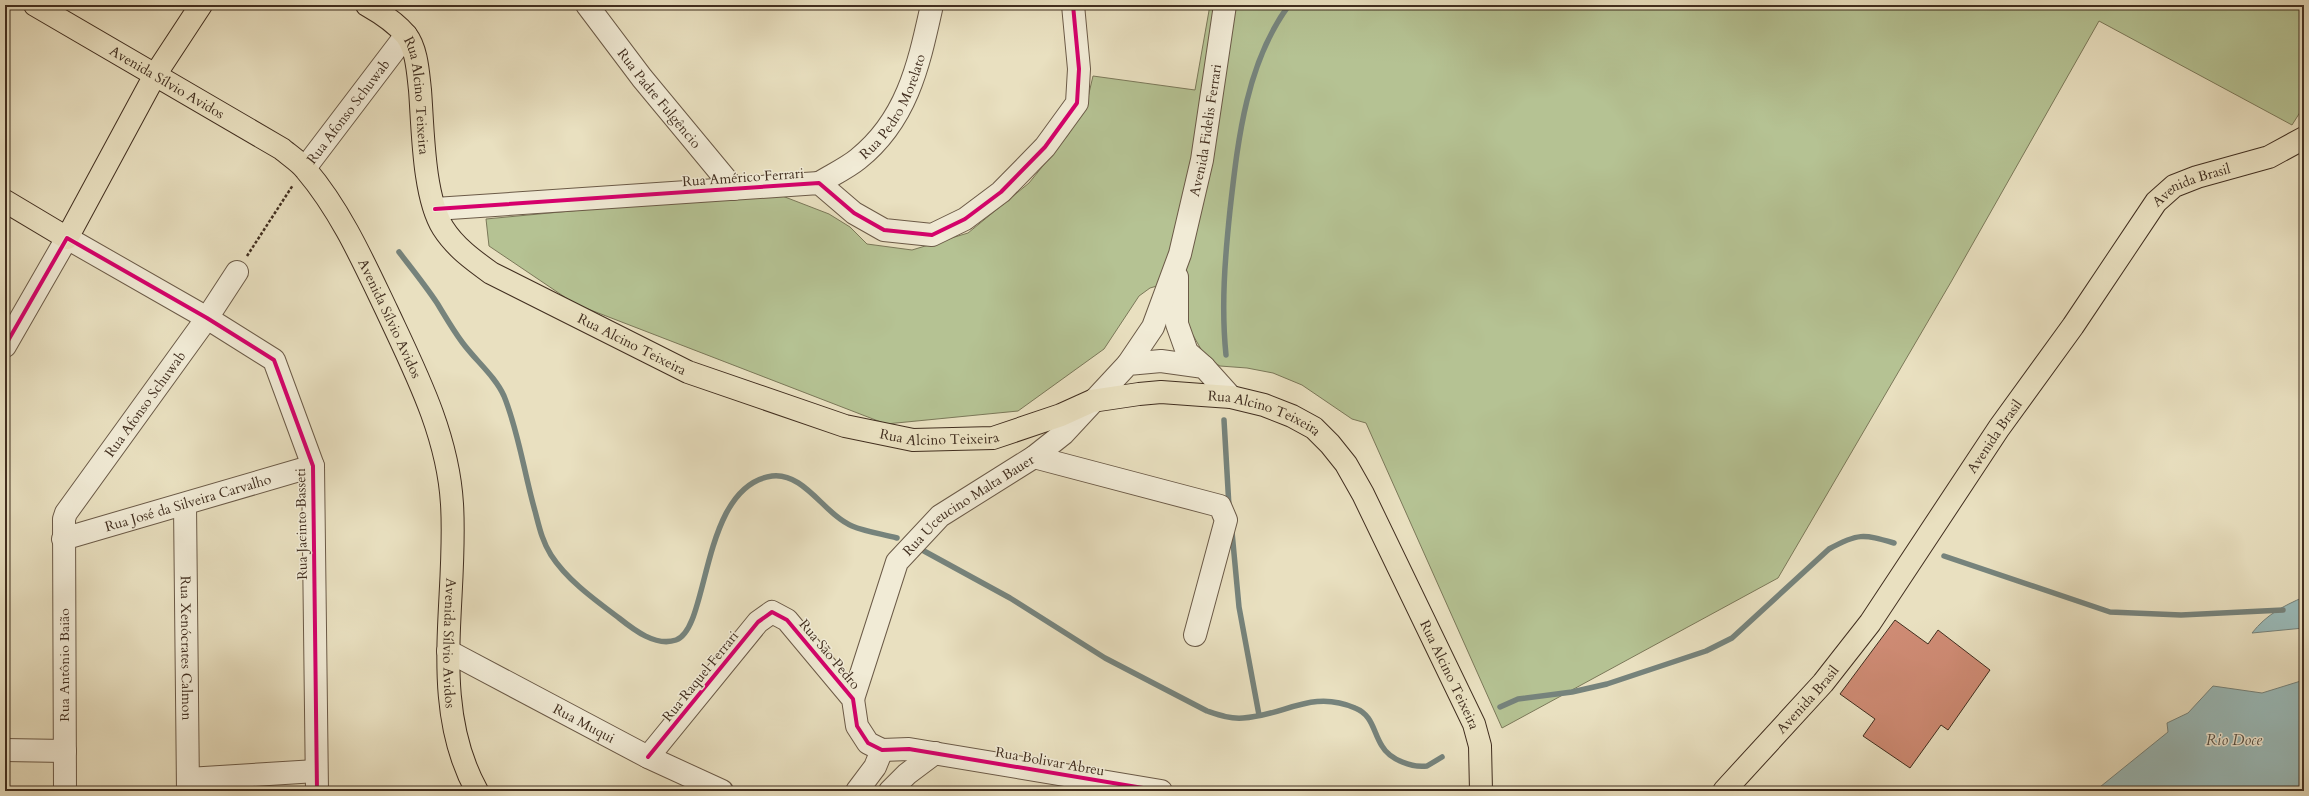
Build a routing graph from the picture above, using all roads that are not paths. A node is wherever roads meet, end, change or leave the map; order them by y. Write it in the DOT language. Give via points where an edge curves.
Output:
graph roads {
  1 [pos="35,5"];
  2 [pos="201,5"];
  3 [pos="368,5"];
  4 [pos="588,5"];
  5 [pos="917,5"];
  6 [pos="932,5"];
  7 [pos="1073,5"];
  8 [pos="1224,5"];
  9 [pos="406,35"];
  10 [pos="923,45"];
  11 [pos="155,75"];
  12 [pos="2304,138"];
  13 [pos="305,168"];
  14 [pos="819,182"];
  15 [pos="734,189"];
  16 [pos="5,201"];
  17 [pos="435,209"];
  18 [pos="67,238"];
  19 [pos="1180,254"];
  20 [pos="237,272"];
  21 [pos="207,318"];
  22 [pos="5,346"];
  23 [pos="1128,364"];
  24 [pos="1204,367"];
  25 [pos="1231,397"];
  26 [pos="1092,401"];
  27 [pos="1034,458"];
  28 [pos="312,466"];
  29 [pos="185,505"];
  30 [pos="63,539"];
  31 [pos="772,612"];
  32 [pos="1194,635"];
  33 [pos="448,651"];
  34 [pos="853,699"];
  35 [pos="5,750"];
  36 [pos="65,751"];
  37 [pos="935,753"];
  38 [pos="648,757"];
  39 [pos="878,759"];
  40 [pos="317,781"];
  41 [pos="188,785"];
  42 [pos="64,791"];
  43 [pos="477,791"];
  44 [pos="722,791"];
  45 [pos="857,791"];
  46 [pos="886,791"];
  47 [pos="890,791"];
  48 [pos="1161,791"];
  49 [pos="1481,791"];
  50 [pos="1724,791"];
  1 -- 11 [label="main road, Avenida Sílvio Avidos"];
  2 -- 11 [label="main road"];
  3 -- 9 [label="main road, Rua Alcino Teixeira"];
  4 -- 15 [label="street, Rua Padre Fulgêncio" via="642,78"];
  5 -- 10 [label="street"];
  6 -- 10 [label="street, Rua Pedro Morelato"];
  7 -- 14 [label="street, Rua Américo Ferrari" via="1079,69 1077,103 1045,147 1001,192 965,219 932,235 884,230 854,213"];
  8 -- 19 [label="street, Avenida Fidelis Ferrari" via="1202,160"];
  9 -- 13 [label="street, Rua Afonso Schuwab"];
  9 -- 17 [label="main road, Rua Alcino Teixeira" via="416,58 428,181"];
  10 -- 14 [label="street, Rua Pedro Morelato" via="909,92 884,135 858,160"];
  11 -- 13 [label="main road, Avenida Sílvio Avidos" via="282,149"];
  11 -- 18 [label="main road"];
  12 -- 50 [label="main road, Avenida Brasil" via="2269,157 2197,176 2174,186 2156,202 2073,326 1999,428 1870,623 1823,683"];
  13 -- 33 [label="main road, Avenida Sílvio Avidos" via="350,238 406,352 435,420 445,453 452,504"];
  14 -- 15 [label="street, Rua Américo Ferrari"];
  15 -- 17 [label="street, Rua Américo Ferrari"];
  16 -- 18 [label="main road, Rua Jacinto Basseti"];
  17 -- 26 [label="main road, Rua Alcino Teixeira" via="442,227 453,242 469,258 491,273 688,372 845,426 913,440 993,438"];
  18 -- 21 [label="street, Rua Jacinto Basseti"];
  18 -- 22 [label="street"];
  19 -- 23 [label="street, Avenida Fidelis Ferrari" via="1153,327"];
  19 -- 24 [label="street, Avenida Fidelis Ferrari" via="1176,292 1177,324 1187,352"];
  20 -- 21 [label="street, Rua Afonso Schuwab"];
  21 -- 28 [label="street, Rua Jacinto Basseti" via="274,360"];
  21 -- 30 [label="street, Rua Afonso Schuwab" via="66,513"];
  23 -- 24 [label="street" via="1161,361"];
  23 -- 26 [label="street, Avenida Fidelis Ferrari"];
  24 -- 25 [label="street, Avenida Fidelis Ferrari"];
  25 -- 26 [label="main road, Rua Alcino Teixeira" via="1161,392"];
  25 -- 49 [label="main road, Rua Alcino Teixeira" via="1264,405 1314,428 1346,464 1363,494 1474,724 1480,746"];
  26 -- 27 [label="street, Rua Uceucino Malta Bauer" via="1063,434"];
  27 -- 32 [label="street" via="1220,506 1226,520"];
  27 -- 34 [label="street, Rua Uceucino Malta Bauer" via="940,516 897,562"];
  28 -- 29 [label="street, Rua José da Silveira Carvalho"];
  28 -- 40 [label="street, Rua Jacinto Basseti"];
  29 -- 30 [label="street, Rua José da Silveira Carvalho"];
  29 -- 41 [label="street, Rua Xenócrates Calmon"];
  30 -- 36 [label="street, Rua Antônio Baião"];
  31 -- 34 [label="street, Rua São Pedro" via="787,620"];
  31 -- 38 [label="street, Rua Raquel Ferrari" via="758,622"];
  33 -- 38 [label="street, Rua Muqui"];
  33 -- 43 [label="main road, Avenida Sílvio Avidos" via="455,734 462,758"];
  34 -- 39 [label="street, Rua São Pedro" via="857,726"];
  35 -- 36 [label="street"];
  36 -- 42 [label="street, Rua Antônio Baião"];
  37 -- 39 [label="street" via="909,749"];
  37 -- 47 [label="street" via="907,774"];
  37 -- 48 [label="street, Rua Bolivar Abreu"];
  38 -- 44 [label="street, Rua Muqui"];
  39 -- 45 [label="street"];
  39 -- 46 [label="street"];
  40 -- 41 [label="street"];
}
